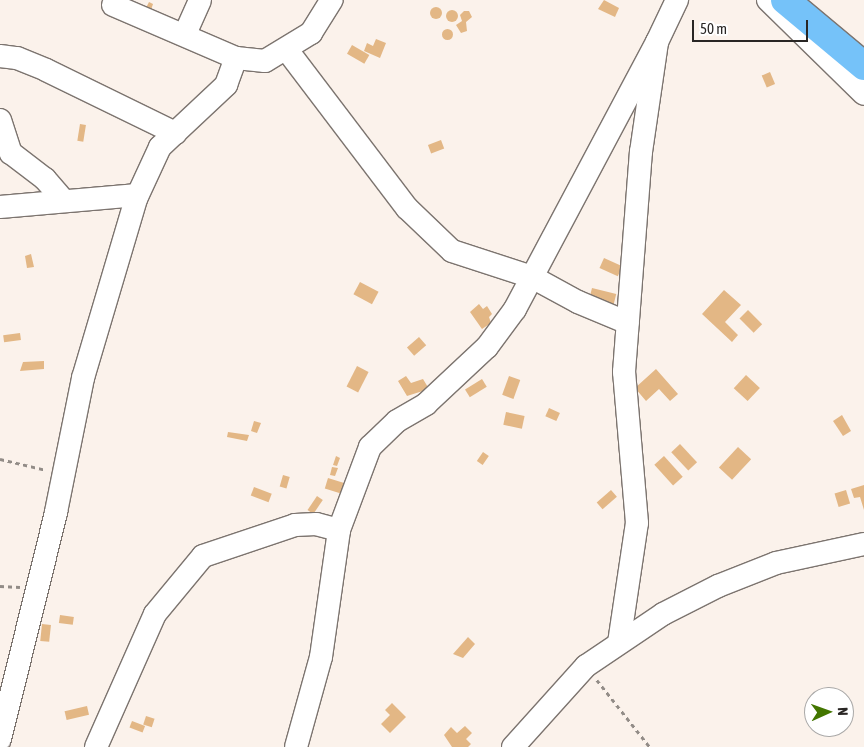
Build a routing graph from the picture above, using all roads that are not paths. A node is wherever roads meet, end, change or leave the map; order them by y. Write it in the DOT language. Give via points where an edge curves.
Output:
graph roads {
  1 [pos="200,0"];
  2 [pos="332,0"];
  3 [pos="677,0"];
  4 [pos="768,0"];
  5 [pos="785,0"];
  6 [pos="113,5"];
  7 [pos="185,34"];
  8 [pos="657,42"];
  9 [pos="287,50"];
  10 [pos="0,56"];
  11 [pos="236,58"];
  12 [pos="864,66"];
  13 [pos="864,94"];
  14 [pos="0,120"];
  15 [pos="175,133"];
  16 [pos="137,195"];
  17 [pos="63,200"];
  18 [pos="0,207"];
  19 [pos="532,277"];
  20 [pos="628,323"];
  21 [pos="339,530"];
  22 [pos="864,544"];
  23 [pos="620,643"];
  24 [pos="0,739"];
  25 [pos="96,747"];
  26 [pos="296,747"];
  27 [pos="513,747"];
  1 -- 7 [label="street"];
  2 -- 9 [label="street" via="311,33"];
  3 -- 8 [label="street"];
  4 -- 13 [label="street"];
  5 -- 12 [label="highway"];
  6 -- 7 [label="street"];
  7 -- 11 [label="street"];
  8 -- 19 [label="street"];
  8 -- 20 [label="street" via="641,152"];
  9 -- 11 [label="street" via="265,61"];
  9 -- 19 [label="street" via="407,208 452,251"];
  10 -- 15 [label="street" via="17,58 46,70"];
  11 -- 15 [label="street" via="226,85"];
  14 -- 17 [label="street" via="11,153 45,179"];
  15 -- 16 [label="street" via="160,147"];
  16 -- 17 [label="street"];
  16 -- 24 [label="street" via="82,378 65,471"];
  17 -- 18 [label="street"];
  19 -- 20 [label="street" via="578,302"];
  19 -- 21 [label="street" via="516,309 487,347 426,404 397,421 370,447"];
  20 -- 23 [label="street" via="624,372 637,523"];
  21 -- 25 [label="street" via="316,524 295,525 203,556 154,614"];
  21 -- 26 [label="street" via="321,657"];
  22 -- 23 [label="street" via="776,563 718,586 663,614"];
  23 -- 27 [label="street" via="586,666"];
}
